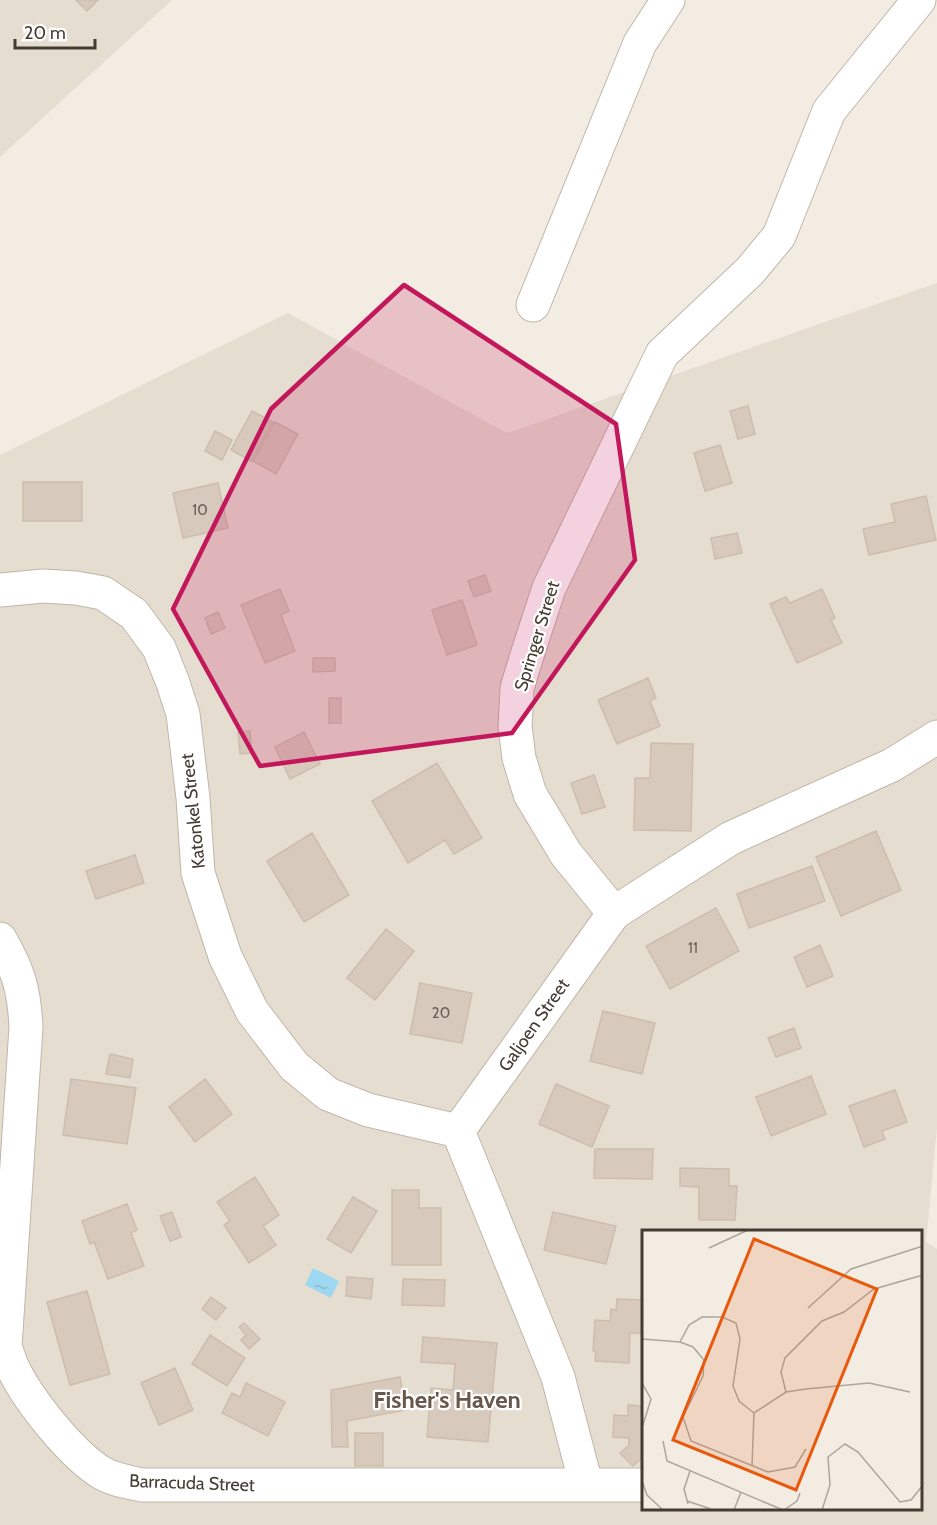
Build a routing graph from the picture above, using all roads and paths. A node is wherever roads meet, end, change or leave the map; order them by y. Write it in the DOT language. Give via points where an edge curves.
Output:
graph roads {
  1 [pos="668,0"];
  2 [pos="919,0"];
  3 [pos="533,305"];
  4 [pos="0,590"];
  5 [pos="937,737"];
  6 [pos="614,913"];
  7 [pos="0,939"];
  8 [pos="458,1131"];
  9 [pos="586,1484"];
  10 [pos="642,1485"];
  1 -- 3 [label="street" via="640,43"];
  2 -- 6 [label="street, Springer Street" via="829,111 779,236 750,271 662,354 549,588 517,688 515,727 519,758 530,794 566,854"];
  4 -- 8 [label="street, Katonkel Street" via="76,588 103,593 134,614 159,648 183,714 198,873 225,956 252,1011 294,1066 328,1094 368,1110"];
  5 -- 6 [label="street, Galjoen Street" via="892,765 731,838"];
  6 -- 8 [label="street, Galjoen Street"];
  7 -- 9 [label="street, Barracuda Street" via="15,965 26,1027 5,1347 31,1398 85,1461 104,1474 142,1485"];
  8 -- 9 [label="street" via="558,1377"];
  9 -- 10 [label="street, Barracuda Street"];
}
